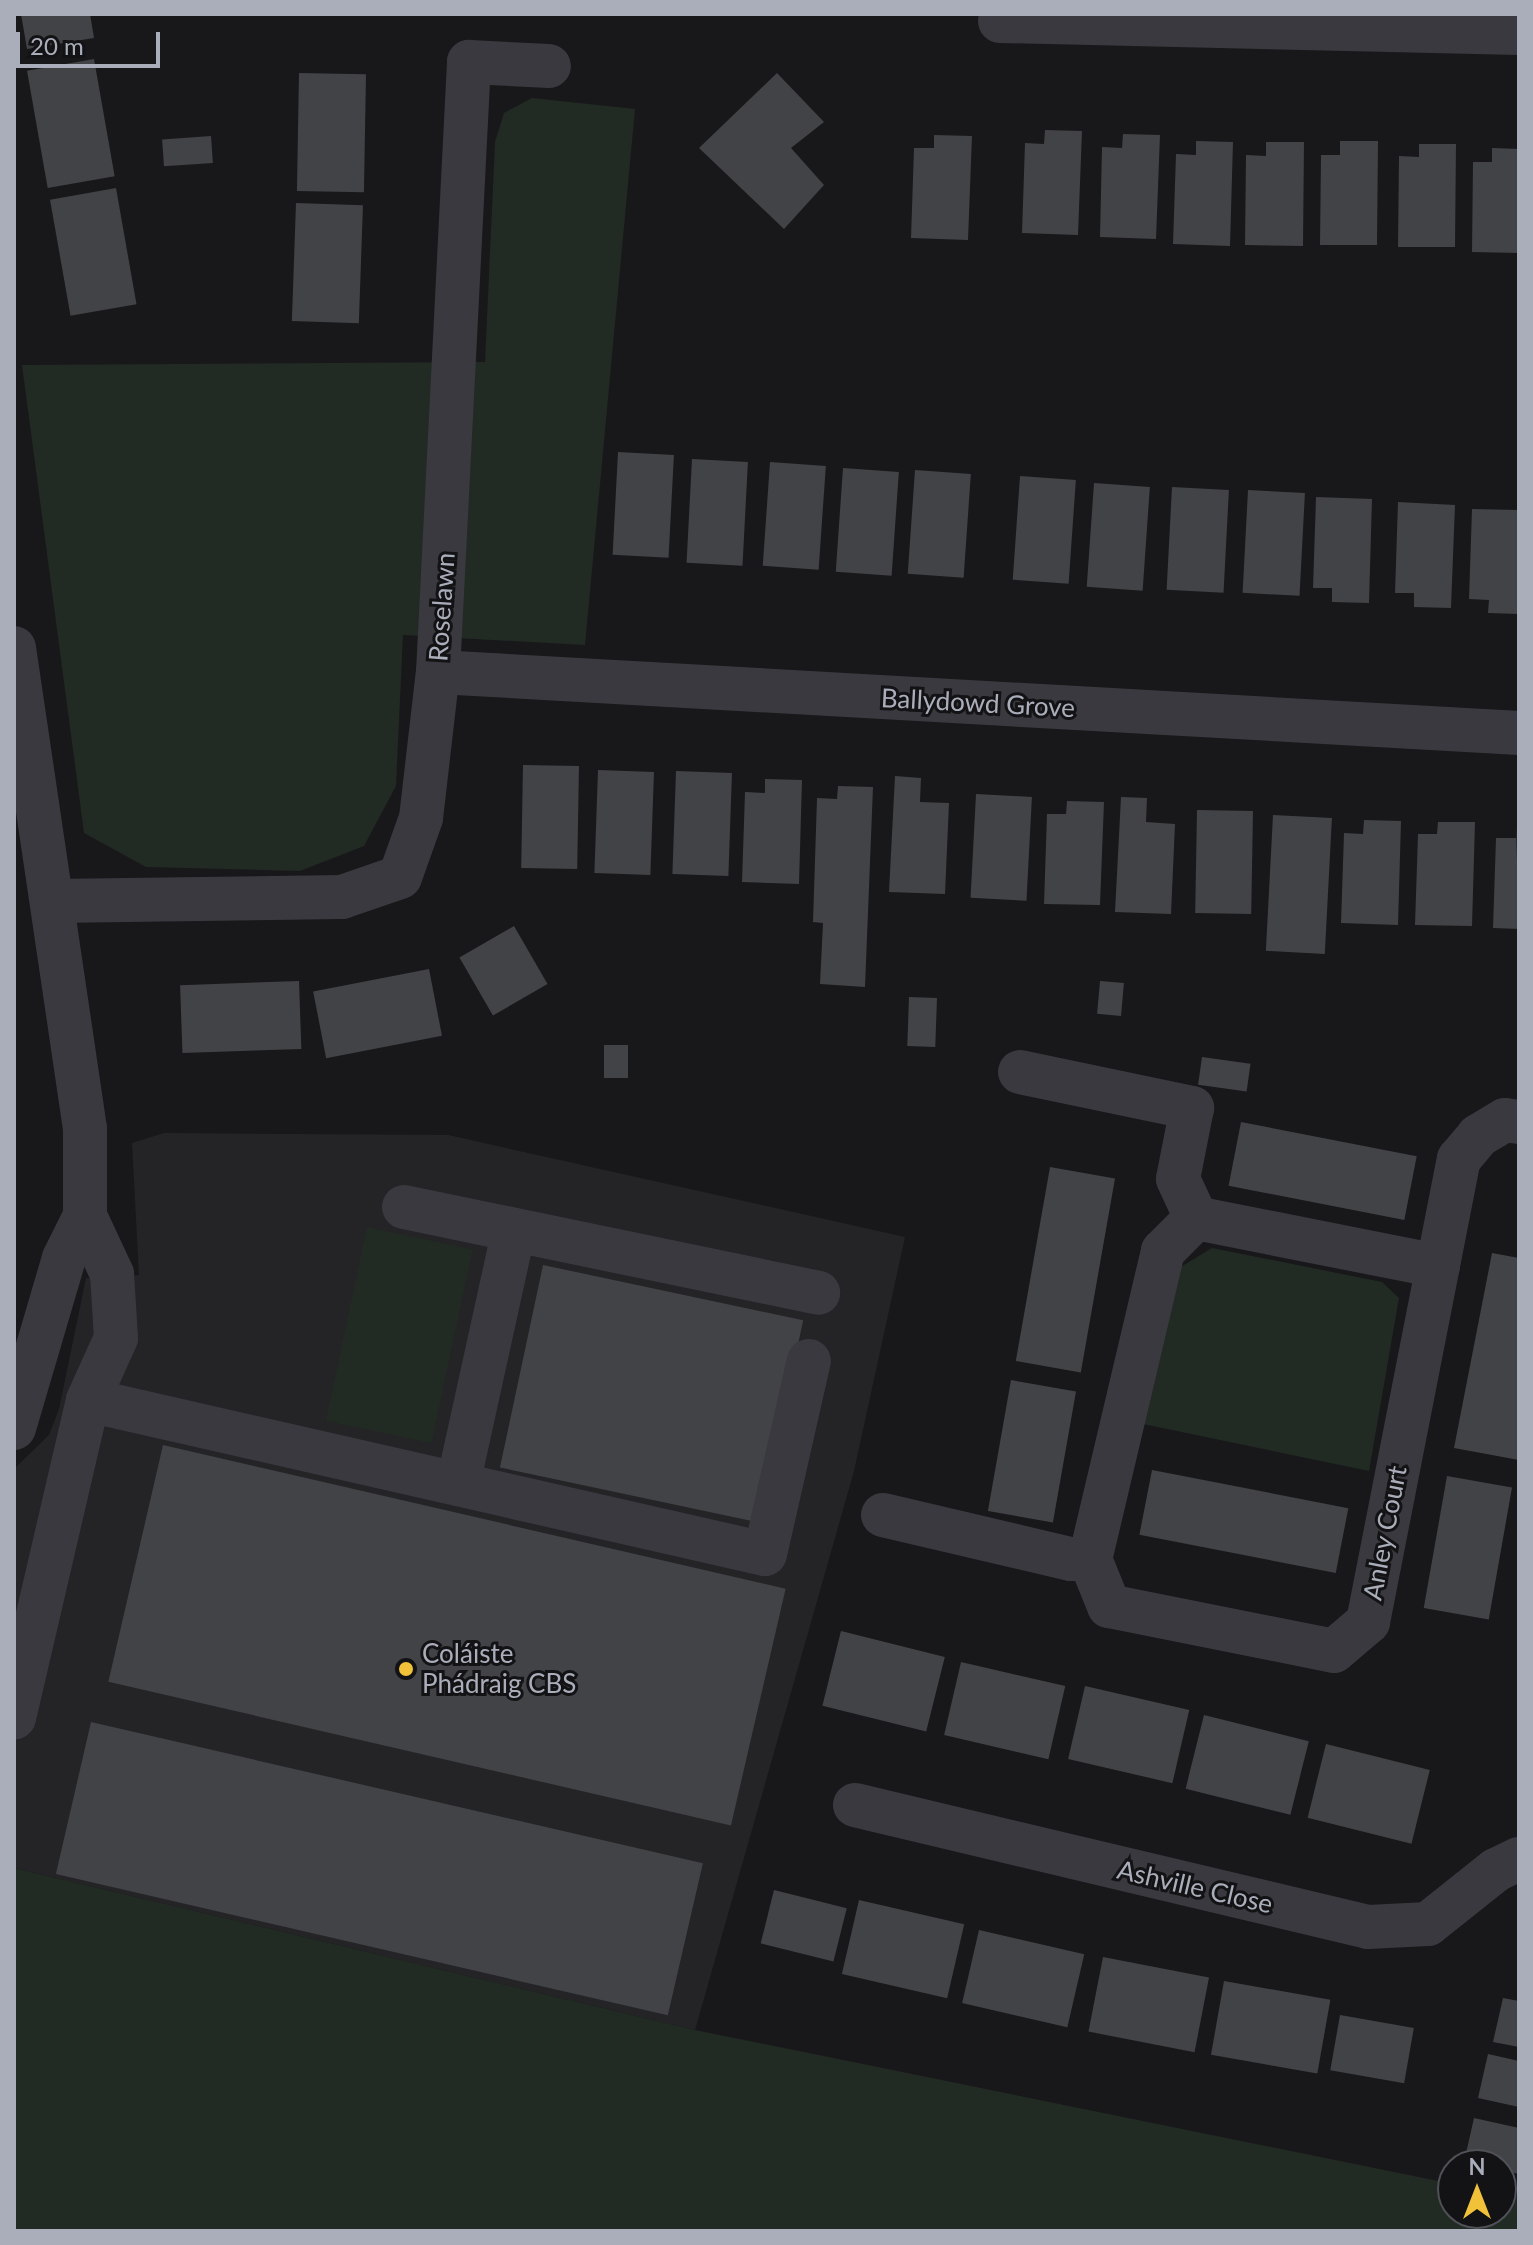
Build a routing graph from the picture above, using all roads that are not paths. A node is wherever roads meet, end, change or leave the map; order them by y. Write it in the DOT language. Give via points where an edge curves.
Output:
graph roads {
  1 [pos="1000,21"];
  2 [pos="1338,21"];
  3 [pos="1519,33"];
  4 [pos="549,66"];
  5 [pos="14,648"];
  6 [pos="438,672"];
  7 [pos="1519,733"];
  8 [pos="53,901"];
  9 [pos="1020,1072"];
  10 [pos="1519,1122"];
  11 [pos="404,1207"];
  12 [pos="85,1216"];
  13 [pos="1196,1218"];
  14 [pos="514,1230"];
  15 [pos="1438,1266"];
  16 [pos="818,1293"];
  17 [pos="809,1361"];
  18 [pos="88,1400"];
  19 [pos="14,1428"];
  20 [pos="458,1484"];
  21 [pos="883,1515"];
  22 [pos="1090,1559"];
  23 [pos="14,1717"];
  24 [pos="855,1805"];
  25 [pos="1519,1859"];
  1 -- 2 [label="street"];
  2 -- 3 [label="street"];
  4 -- 6 [label="street, Roselawn" via="469,62"];
  5 -- 8 [label="street"];
  6 -- 7 [label="street, Ballydowd Grove"];
  6 -- 8 [label="street, Roselawn" via="421,818 400,877 342,897"];
  8 -- 12 [label="street" via="85,1129"];
  9 -- 13 [label="street" via="1192,1108 1178,1179"];
  10 -- 15 [label="street, Anley Court" via="1505,1120 1478,1136 1459,1159"];
  11 -- 14 [label="street"];
  12 -- 18 [label="street" via="112,1274 116,1338"];
  12 -- 19 [label="street" via="64,1258"];
  13 -- 15 [label="street"];
  13 -- 22 [label="street" via="1163,1251"];
  14 -- 16 [label="street"];
  14 -- 20 [label="street"];
  15 -- 22 [label="street, Anley Court" via="1368,1622 1334,1651 1109,1606"];
  17 -- 20 [label="street" via="765,1554"];
  18 -- 20 [label="street"];
  18 -- 23 [label="street"];
  21 -- 22 [label="street"];
  24 -- 25 [label="street, Ashville Close" via="1368,1927 1428,1924 1496,1870"];
}
